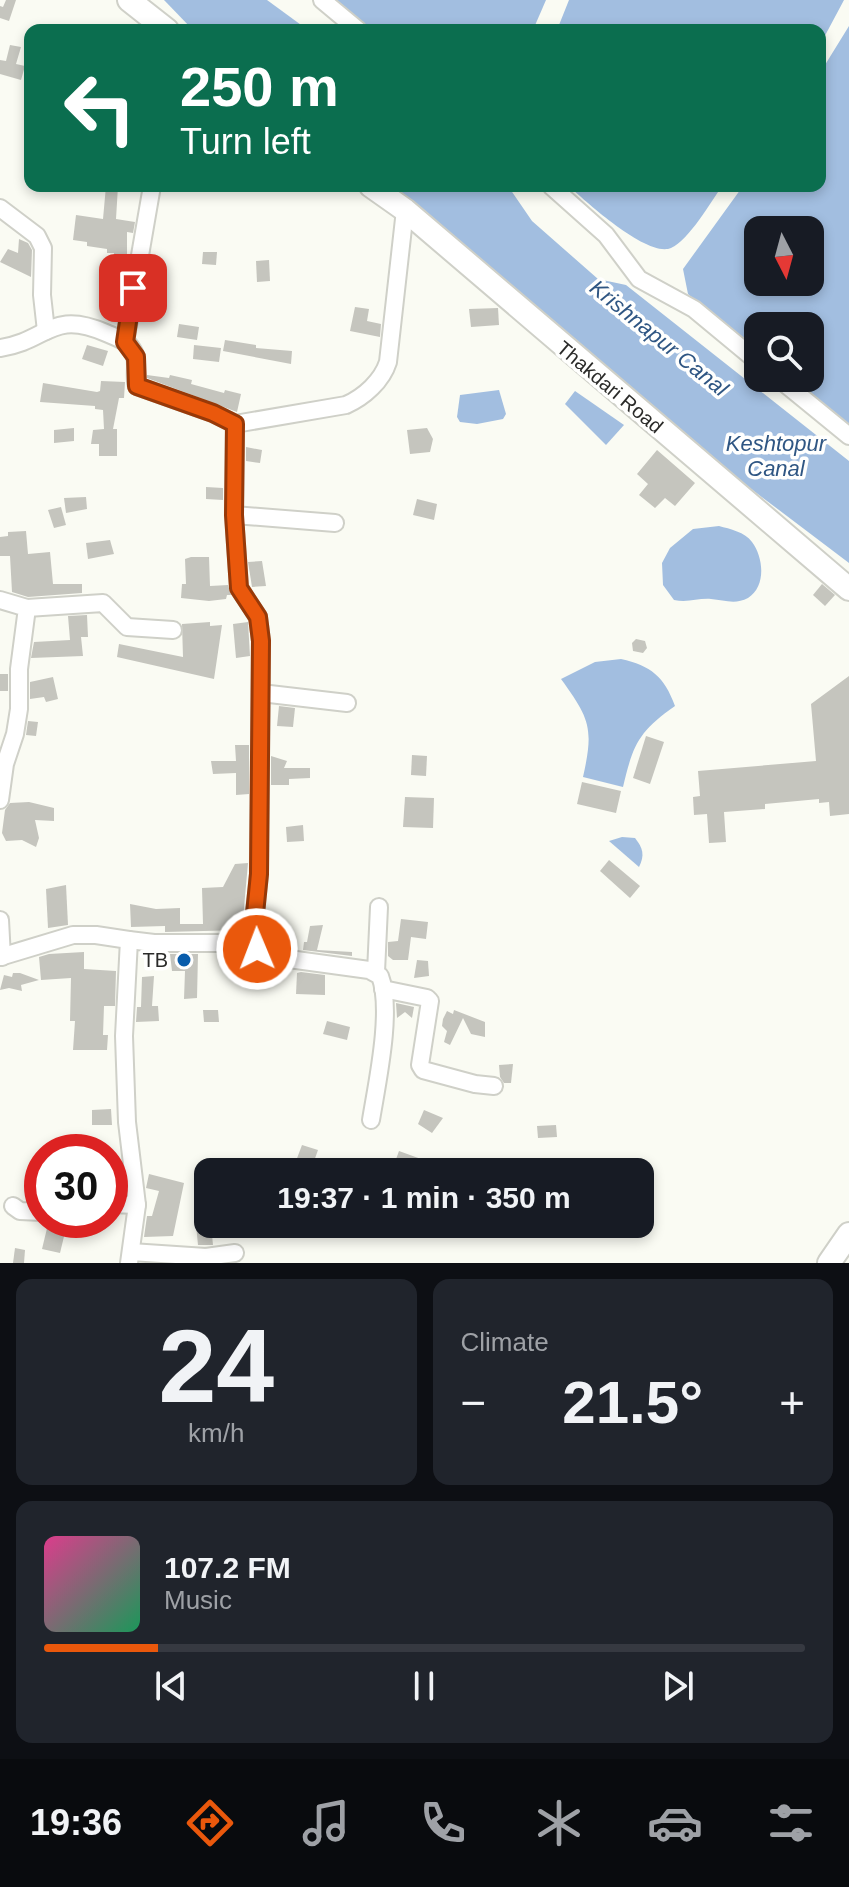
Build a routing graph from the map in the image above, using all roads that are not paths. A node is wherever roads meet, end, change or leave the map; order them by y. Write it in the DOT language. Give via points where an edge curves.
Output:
graph roads {
  1 [pos="129,0"];
  2 [pos="322,0"];
  3 [pos="159,24"];
  4 [pos="351,24"];
  5 [pos="151,192"];
  6 [pos="380,192"];
  7 [pos="558,192"];
  8 [pos="0,208"];
  9 [pos="405,210"];
  10 [pos="46,331"];
  11 [pos="125,342"];
  12 [pos="0,348"];
  13 [pos="744,350"];
  14 [pos="795,392"];
  15 [pos="235,424"];
  16 [pos="849,436"];
  17 [pos="234,515"];
  18 [pos="335,523"];
  19 [pos="849,589"];
  20 [pos="0,600"];
  21 [pos="27,608"];
  22 [pos="173,630"];
  23 [pos="261,693"];
  24 [pos="347,703"];
  25 [pos="0,800"];
  26 [pos="379,907"];
  27 [pos="0,920"];
  28 [pos="129,940"];
  29 [pos="252,943"];
  30 [pos="1,957"];
  31 [pos="376,972"];
  32 [pos="383,989"];
  33 [pos="494,1086"];
  34 [pos="371,1120"];
  35 [pos="128,1205"];
  36 [pos="137,1205"];
  37 [pos="13,1206"];
  38 [pos="24,1211"];
  39 [pos="849,1234"];
  40 [pos="235,1253"];
  41 [pos="130,1258"];
  42 [pos="829,1263"];
  1 -- 3 [label="street"];
  2 -- 4 [label="street"];
  5 -- 11 [label="street"];
  6 -- 9 [label="street, Thakdari Road"];
  7 -- 13 [label="street" via="606,235 639,279 694,309"];
  8 -- 10 [label="street" via="37,236 43,248"];
  9 -- 15 [label="street" via="388,362 380,379 346,405"];
  9 -- 19 [label="street, Thakdari Road"];
  10 -- 11 [label="street" via="75,323"];
  10 -- 12 [label="street"];
  11 -- 15 [label="street" via="136,357 137,386"];
  14 -- 16 [label="street"];
  15 -- 17 [label="street"];
  17 -- 18 [label="street"];
  17 -- 23 [label="street" via="239,588 259,623"];
  20 -- 21 [label="street"];
  21 -- 22 [label="street" via="103,603 127,627"];
  21 -- 25 [label="street" via="19,709"];
  23 -- 24 [label="street"];
  23 -- 29 [label="street" via="259,874"];
  26 -- 31 [label="street"];
  27 -- 30 [label="street"];
  28 -- 29 [label="street"];
  28 -- 30 [label="street" via="73,935"];
  28 -- 36 [label="street" via="124,1036"];
  29 -- 31 [label="street" via="267,956"];
  31 -- 32 [label="street"];
  32 -- 33 [label="street" via="430,1001 423,1070"];
  32 -- 34 [label="street"];
  35 -- 36 [label="street"];
  36 -- 41 [label="street"];
  37 -- 38 [label="street"];
  39 -- 42 [label="street"];
  40 -- 41 [label="street"];
}
